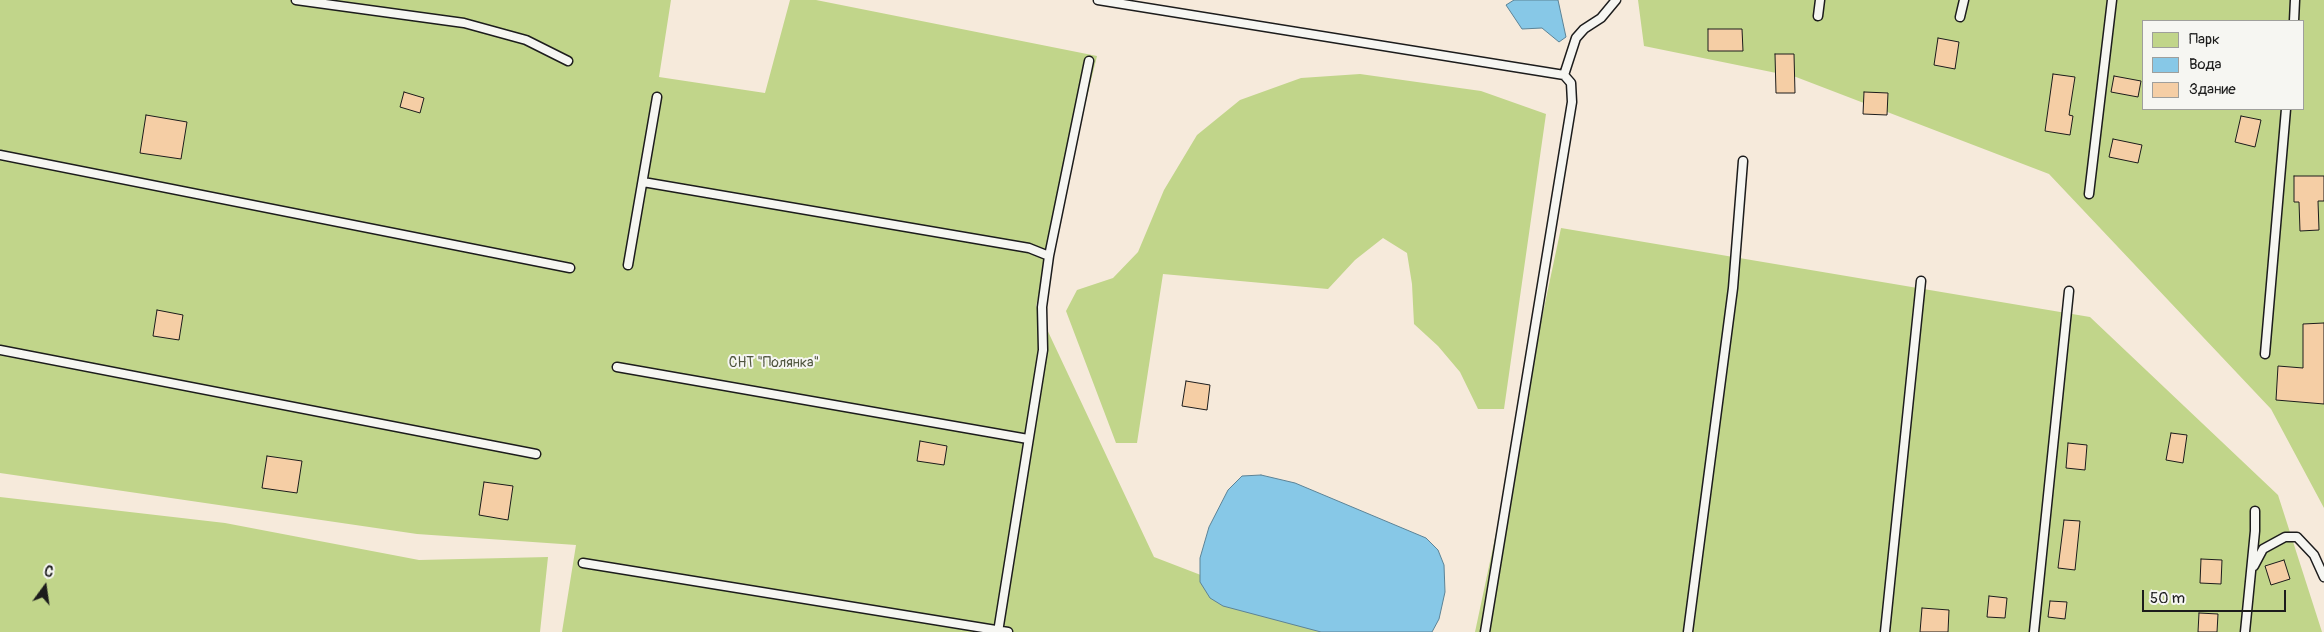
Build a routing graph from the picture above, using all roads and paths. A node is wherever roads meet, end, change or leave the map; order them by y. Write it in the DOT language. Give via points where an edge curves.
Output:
graph roads {
  1 [pos="296,0"];
  2 [pos="1098,0"];
  3 [pos="1616,0"];
  4 [pos="1820,0"];
  5 [pos="1964,0"];
  6 [pos="2112,0"];
  7 [pos="2295,0"];
  8 [pos="1818,16"];
  9 [pos="1960,17"];
  10 [pos="2294,20"];
  11 [pos="568,61"];
  12 [pos="1089,61"];
  13 [pos="1564,75"];
  14 [pos="657,97"];
  15 [pos="2286,110"];
  16 [pos="0,155"];
  17 [pos="1743,161"];
  18 [pos="643,182"];
  19 [pos="2089,194"];
  20 [pos="1050,256"];
  21 [pos="628,265"];
  22 [pos="570,268"];
  23 [pos="1922,282"];
  24 [pos="2069,290"];
  25 [pos="0,350"];
  26 [pos="2265,354"];
  27 [pos="617,367"];
  28 [pos="1028,439"];
  29 [pos="536,454"];
  30 [pos="2255,511"];
  31 [pos="584,563"];
  32 [pos="2252,570"];
  33 [pos="2324,578"];
  34 [pos="998,631"];
  35 [pos="1008,632"];
  36 [pos="1485,632"];
  37 [pos="1688,632"];
  38 [pos="1885,632"];
  39 [pos="2034,632"];
  40 [pos="2245,632"];
  1 -- 11 [label="lane" via="464,23 526,40"];
  2 -- 13 [label="lane"];
  3 -- 13 [label="lane" via="1601,18 1576,38"];
  4 -- 8 [label="lane"];
  5 -- 9 [label="lane"];
  6 -- 19 [label="lane"];
  7 -- 10 [label="lane"];
  12 -- 20 [label="lane"];
  13 -- 36 [label="lane" via="1570,83 1572,102"];
  14 -- 18 [label="lane"];
  15 -- 26 [label="lane"];
  16 -- 22 [label="lane"];
  17 -- 37 [label="lane" via="1733,288"];
  18 -- 20 [label="lane" via="1029,248"];
  18 -- 21 [label="lane"];
  20 -- 28 [label="lane" via="1042,307 1044,350"];
  23 -- 38 [label="lane"];
  24 -- 39 [label="lane"];
  25 -- 29 [label="lane"];
  27 -- 28 [label="lane"];
  28 -- 34 [label="lane"];
  30 -- 32 [label="lane"];
  31 -- 34 [label="lane"];
  32 -- 33 [label="lane" via="2263,549 2285,537 2297,537 2314,555"];
  32 -- 40 [label="lane"];
  34 -- 35 [label="lane"];
}
